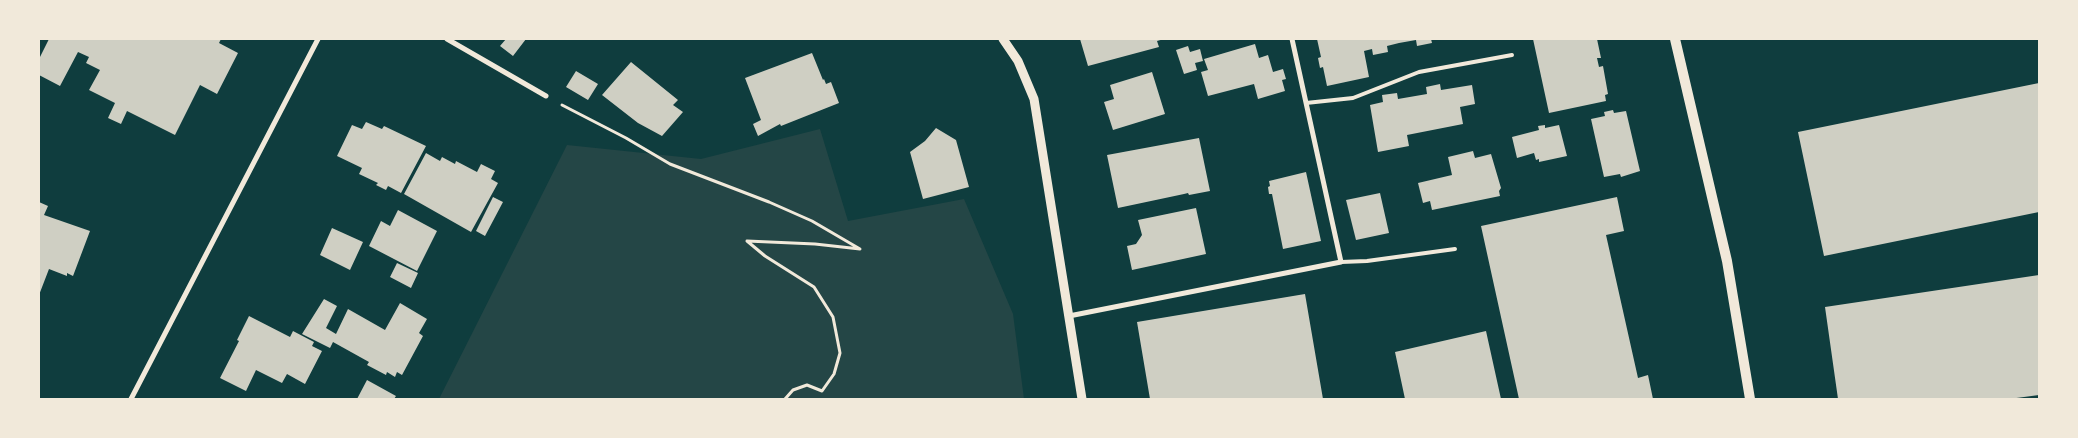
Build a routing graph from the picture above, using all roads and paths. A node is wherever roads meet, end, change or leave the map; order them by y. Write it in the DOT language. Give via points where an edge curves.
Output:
graph roads {
  1 [pos="318,39"];
  2 [pos="447,39"];
  3 [pos="1003,39"];
  4 [pos="1292,39"];
  5 [pos="1675,39"];
  6 [pos="1512,55"];
  7 [pos="546,96"];
  8 [pos="1306,103"];
  9 [pos="1455,249"];
  10 [pos="1341,262"];
  11 [pos="1069,316"];
  12 [pos="131,399"];
  13 [pos="785,399"];
  14 [pos="1082,399"];
  15 [pos="1750,399"];
  1 -- 12 [label="street"];
  2 -- 7 [label="street"];
  3 -- 11 [label="street" via="1018,62 1034,99"];
  4 -- 8 [label="street"];
  5 -- 15 [label="main road" via="1727,261"];
  6 -- 8 [label="lane" via="1419,72 1353,98"];
  7 -- 13 [label="path" via="670,164 812,221 860,249 747,241 814,286 833,317 840,354 834,374 822,391 806,385 793,390"];
  8 -- 10 [label="street"];
  9 -- 10 [label="lane"];
  10 -- 11 [label="street"];
  11 -- 14 [label="street"];
}
